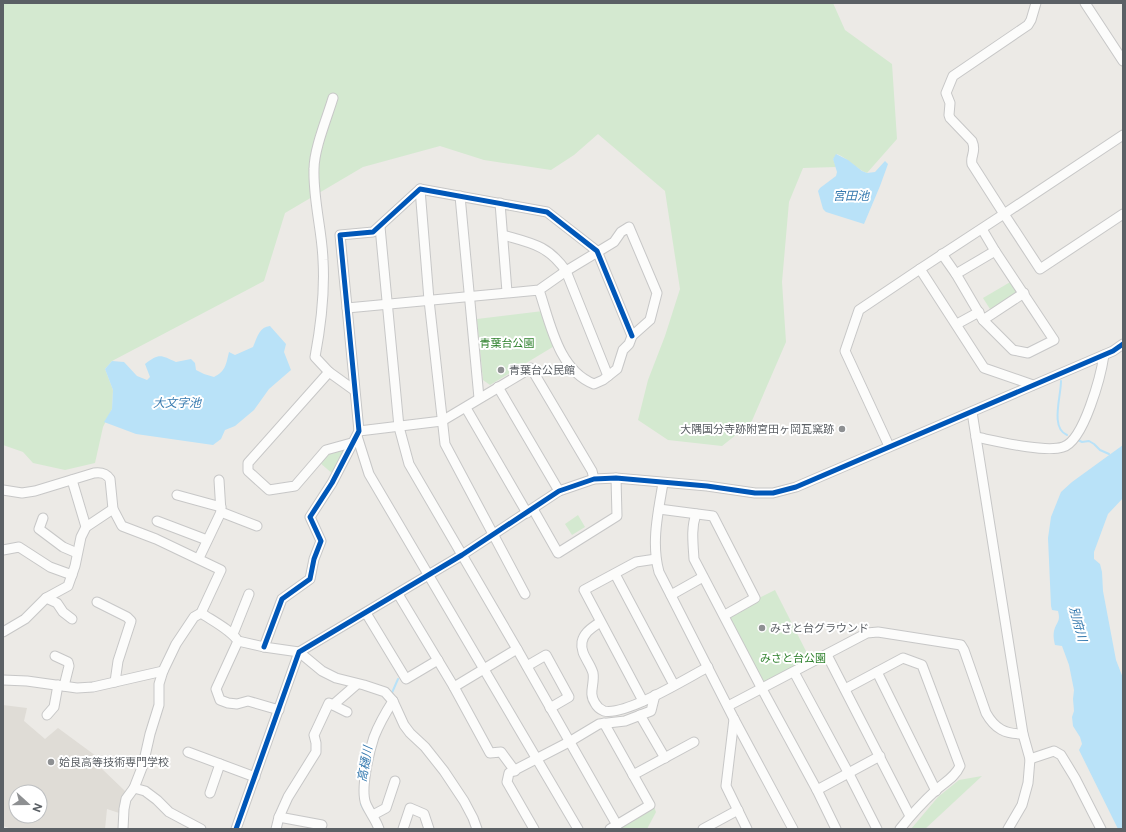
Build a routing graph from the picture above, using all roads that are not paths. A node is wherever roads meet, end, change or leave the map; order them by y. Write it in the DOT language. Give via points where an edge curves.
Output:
graph roads {
  1 [pos="1036,3"];
  2 [pos="1085,3"];
  3 [pos="1123,61"];
  4 [pos="333,98"];
  5 [pos="1123,135"];
  6 [pos="420,189"];
  7 [pos="460,196"];
  8 [pos="500,203"];
  9 [pos="1004,214"];
  10 [pos="1123,214"];
  11 [pos="380,227"];
  12 [pos="982,229"];
  13 [pos="503,235"];
  14 [pos="995,251"];
  15 [pos="597,252"];
  16 [pos="942,254"];
  17 [pos="920,269"];
  18 [pos="566,271"];
  19 [pos="956,274"];
  20 [pos="539,290"];
  21 [pos="507,292"];
  22 [pos="1024,293"];
  23 [pos="470,297"];
  24 [pos="430,300"];
  25 [pos="387,304"];
  26 [pos="347,308"];
  27 [pos="981,316"];
  28 [pos="957,324"];
  29 [pos="632,336"];
  30 [pos="1123,344"];
  31 [pos="1104,355"];
  32 [pos="329,372"];
  33 [pos="608,376"];
  34 [pos="1033,385"];
  35 [pos="498,386"];
  36 [pos="354,390"];
  37 [pos="479,398"];
  38 [pos="466,408"];
  39 [pos="972,412"];
  40 [pos="442,421"];
  41 [pos="399,426"];
  42 [pos="357,436"];
  43 [pos="976,437"];
  44 [pos="889,446"];
  45 [pos="616,478"];
  46 [pos="594,479"];
  47 [pos="72,480"];
  48 [pos="219,480"];
  49 [pos="663,483"];
  50 [pos="3,490"];
  51 [pos="559,491"];
  52 [pos="177,495"];
  53 [pos="113,509"];
  54 [pos="659,509"];
  55 [pos="221,510"];
  56 [pos="530,511"];
  57 [pos="696,514"];
  58 [pos="43,518"];
  59 [pos="157,521"];
  60 [pos="257,526"];
  61 [pos="86,527"];
  62 [pos="495,535"];
  63 [pos="207,540"];
  64 [pos="3,550"];
  65 [pos="77,553"];
  66 [pos="462,555"];
  67 [pos="199,558"];
  68 [pos="656,559"];
  69 [pos="615,574"];
  70 [pos="428,575"];
  71 [pos="72,576"];
  72 [pos="703,577"];
  73 [pos="249,594"];
  74 [pos="398,594"];
  75 [pos="525,594"];
  76 [pos="671,595"];
  77 [pos="46,598"];
  78 [pos="97,602"];
  79 [pos="202,613"];
  80 [pos="366,613"];
  81 [pos="724,615"];
  82 [pos="72,619"];
  83 [pos="600,622"];
  84 [pos="3,632"];
  85 [pos="236,637"];
  86 [pos="264,647"];
  87 [pos="518,649"];
  88 [pos="299,652"];
  89 [pos="827,655"];
  90 [pos="55,656"];
  91 [pos="438,660"];
  92 [pos="527,666"];
  93 [pos="708,667"];
  94 [pos="484,669"];
  95 [pos="163,671"];
  96 [pos="794,672"];
  97 [pos="877,672"];
  98 [pos="3,680"];
  99 [pos="115,682"];
  100 [pos="357,684"];
  101 [pos="61,685"];
  102 [pos="674,685"];
  103 [pos="454,687"];
  104 [pos="762,689"];
  105 [pos="845,689"];
  106 [pos="655,695"];
  107 [pos="393,701"];
  108 [pos="643,701"];
  109 [pos="333,705"];
  110 [pos="728,706"];
  111 [pos="550,708"];
  112 [pos="279,710"];
  113 [pos="348,712"];
  114 [pos="47,716"];
  115 [pos="640,716"];
  116 [pos="734,719"];
  117 [pos="604,723"];
  118 [pos="1024,734"];
  119 [pos="569,742"];
  120 [pos="694,742"];
  121 [pos="188,752"];
  122 [pos="880,756"];
  123 [pos="665,758"];
  124 [pos="537,759"];
  125 [pos="1030,759"];
  126 [pos="220,764"];
  127 [pos="515,771"];
  128 [pos="849,774"];
  129 [pos="633,775"];
  130 [pos="255,777"];
  131 [pos="395,781"];
  132 [pos="134,788"];
  133 [pos="817,790"];
  134 [pos="936,790"];
  135 [pos="210,793"];
  136 [pos="738,810"];
  137 [pos="373,815"];
  138 [pos="279,816"];
  139 [pos="910,816"];
  140 [pos="322,825"];
  141 [pos="614,827"];
  142 [pos="123,829"];
  143 [pos="201,829"];
  144 [pos="236,829"];
  145 [pos="276,829"];
  146 [pos="379,829"];
  147 [pos="403,829"];
  148 [pos="430,829"];
  149 [pos="477,829"];
  150 [pos="534,829"];
  151 [pos="578,829"];
  152 [pos="704,829"];
  153 [pos="747,829"];
  154 [pos="793,829"];
  155 [pos="836,829"];
  156 [pos="877,829"];
  157 [pos="900,829"];
  158 [pos="1008,829"];
  159 [pos="1101,829"];
  1 -- 9 [label="street" via="1028,25 954,76 946,93 950,103 950,118 974,146 972,164"];
  2 -- 3 [label="street"];
  4 -- 32 [label="street" via="315,156 314,169 323,267 323,306 315,357"];
  5 -- 9 [label="street"];
  6 -- 7 [label="street"];
  6 -- 11 [label="street" via="385,219"];
  6 -- 24 [label="street"];
  7 -- 8 [label="street"];
  7 -- 23 [label="street"];
  8 -- 13 [label="street"];
  8 -- 15 [label="street" via="547,212"];
  9 -- 10 [label="street" via="1040,269"];
  9 -- 12 [label="street"];
  11 -- 25 [label="street"];
  11 -- 26 [label="street" via="373,232 340,235"];
  12 -- 14 [label="street"];
  12 -- 16 [label="street"];
  13 -- 18 [label="street" via="540,246 552,254"];
  13 -- 21 [label="street"];
  14 -- 19 [label="street"];
  14 -- 22 [label="street"];
  15 -- 18 [label="street"];
  15 -- 29 [label="street"];
  15 -- 29 [label="street" via="614,242 621,232 629,227 657,293 650,320"];
  16 -- 17 [label="street"];
  16 -- 19 [label="street"];
  17 -- 28 [label="street"];
  17 -- 44 [label="street" via="859,310 845,351"];
  18 -- 20 [label="street"];
  18 -- 33 [label="street"];
  19 -- 27 [label="street"];
  20 -- 21 [label="street"];
  20 -- 33 [label="street" via="564,357 586,381 594,384"];
  21 -- 23 [label="street"];
  22 -- 27 [label="street"];
  22 -- 27 [label="street" via="1054,340 1028,353 1013,350"];
  23 -- 24 [label="street"];
  23 -- 37 [label="street"];
  24 -- 25 [label="street"];
  24 -- 40 [label="street"];
  25 -- 26 [label="street"];
  25 -- 41 [label="street"];
  26 -- 36 [label="street"];
  27 -- 28 [label="street"];
  28 -- 34 [label="street" via="984,368"];
  29 -- 33 [label="street" via="616,369"];
  30 -- 31 [label="street"];
  31 -- 34 [label="street"];
  31 -- 43 [label="street" via="1101,372 1083,425 1070,444 1062,448 1043,448"];
  32 -- 36 [label="street"];
  32 -- 42 [label="street" via="248,463 248,471 269,490 295,486 326,450"];
  34 -- 39 [label="street"];
  35 -- 37 [label="street"];
  35 -- 46 [label="street" via="531,368 592,470"];
  35 -- 51 [label="street"];
  36 -- 42 [label="street"];
  37 -- 38 [label="street"];
  38 -- 40 [label="street"];
  38 -- 56 [label="street"];
  39 -- 43 [label="street"];
  39 -- 44 [label="street"];
  40 -- 41 [label="street"];
  40 -- 62 [label="street" via="445,444"];
  41 -- 42 [label="street"];
  41 -- 66 [label="street" via="408,464"];
  42 -- 70 [label="street" via="369,474"];
  42 -- 86 [label="street" via="310,518 321,541 310,579 282,599"];
  43 -- 118 [label="street"];
  44 -- 49 [label="street" via="796,487 773,493"];
  45 -- 46 [label="street"];
  45 -- 49 [label="street"];
  45 -- 56 [label="street" via="617,516 558,553"];
  46 -- 51 [label="street"];
  47 -- 50 [label="street" via="36,492"];
  47 -- 53 [label="street" via="101,472 108,475"];
  47 -- 61 [label="street"];
  48 -- 55 [label="street"];
  49 -- 54 [label="street"];
  51 -- 56 [label="street"];
  52 -- 55 [label="street"];
  53 -- 61 [label="street"];
  53 -- 67 [label="street" via="122,526"];
  54 -- 57 [label="street"];
  54 -- 68 [label="street" via="655,542"];
  55 -- 60 [label="street"];
  55 -- 63 [label="street"];
  56 -- 62 [label="street"];
  57 -- 72 [label="street" via="694,559"];
  57 -- 81 [label="street" via="713,516 755,598"];
  58 -- 65 [label="street" via="39,528 62,547"];
  59 -- 63 [label="street"];
  61 -- 65 [label="street"];
  62 -- 66 [label="street"];
  62 -- 75 [label="street"];
  63 -- 67 [label="street"];
  64 -- 71 [label="street" via="19,547 50,567"];
  65 -- 71 [label="street"];
  66 -- 70 [label="street"];
  66 -- 87 [label="street"];
  67 -- 79 [label="street" via="221,570"];
  68 -- 69 [label="street" via="636,562"];
  68 -- 76 [label="street" via="659,572"];
  69 -- 83 [label="street" via="584,590"];
  69 -- 102 [label="street"];
  70 -- 74 [label="street"];
  70 -- 94 [label="street"];
  71 -- 77 [label="street" via="68,586"];
  72 -- 76 [label="street"];
  72 -- 81 [label="street"];
  73 -- 85 [label="street"];
  74 -- 80 [label="street"];
  74 -- 91 [label="street"];
  76 -- 93 [label="street"];
  77 -- 82 [label="street" via="57,603"];
  77 -- 84 [label="street" via="25,619"];
  78 -- 99 [label="street" via="128,617 131,621 118,661"];
  79 -- 85 [label="street"];
  79 -- 95 [label="street" via="194,617 176,644"];
  80 -- 88 [label="street"];
  80 -- 91 [label="street" via="406,679"];
  81 -- 104 [label="street"];
  83 -- 108 [label="street"];
  83 -- 108 [label="street" via="587,632 582,643 582,650 593,674 593,700 598,708 614,711"];
  85 -- 86 [label="street"];
  85 -- 112 [label="street" via="216,689 220,700 237,704 248,701"];
  86 -- 88 [label="street"];
  87 -- 92 [label="street"];
  87 -- 94 [label="street"];
  88 -- 100 [label="street" via="322,671"];
  88 -- 112 [label="street"];
  89 -- 96 [label="street"];
  89 -- 105 [label="street"];
  89 -- 118 [label="street" via="872,632 961,645 986,713 992,722 1012,734"];
  90 -- 101 [label="street" via="68,662 69,666"];
  91 -- 103 [label="street"];
  92 -- 111 [label="street"];
  92 -- 111 [label="street" via="546,655 569,697"];
  93 -- 102 [label="street"];
  93 -- 110 [label="street"];
  94 -- 103 [label="street"];
  94 -- 124 [label="street"];
  95 -- 99 [label="street"];
  95 -- 132 [label="street" via="159,684 159,705"];
  96 -- 104 [label="street"];
  96 -- 128 [label="street"];
  97 -- 105 [label="street"];
  97 -- 134 [label="street"];
  97 -- 134 [label="street" via="903,658 922,665 960,766 956,773"];
  98 -- 101 [label="street"];
  99 -- 101 [label="street" via="77,688"];
  100 -- 107 [label="street" via="384,692"];
  100 -- 109 [label="street"];
  101 -- 114 [label="street" via="54,707"];
  102 -- 106 [label="street"];
  103 -- 127 [label="street" via="490,753 501,752"];
  104 -- 110 [label="street"];
  104 -- 133 [label="street"];
  105 -- 122 [label="street"];
  106 -- 108 [label="street"];
  106 -- 115 [label="street" via="651,711"];
  107 -- 137 [label="street" via="374,738 365,778 366,804"];
  107 -- 149 [label="street" via="404,725 432,755 464,801"];
  109 -- 113 [label="street"];
  109 -- 138 [label="street" via="329,703 314,735 316,752"];
  110 -- 116 [label="street"];
  111 -- 119 [label="street"];
  112 -- 130 [label="street"];
  115 -- 117 [label="street" via="625,721"];
  115 -- 123 [label="street"];
  116 -- 136 [label="street" via="726,786"];
  116 -- 154 [label="street"];
  117 -- 119 [label="street"];
  117 -- 129 [label="street"];
  118 -- 125 [label="street"];
  119 -- 124 [label="street"];
  119 -- 141 [label="street"];
  120 -- 123 [label="street"];
  121 -- 126 [label="street"];
  122 -- 128 [label="street"];
  122 -- 139 [label="street"];
  123 -- 129 [label="street"];
  124 -- 127 [label="street"];
  124 -- 151 [label="street"];
  125 -- 158 [label="street" via="1026,793"];
  125 -- 159 [label="street" via="1054,751 1061,755"];
  126 -- 130 [label="street"];
  126 -- 135 [label="street"];
  127 -- 150 [label="street" via="509,773 508,782"];
  128 -- 133 [label="street"];
  128 -- 156 [label="street"];
  129 -- 141 [label="street" via="650,805"];
  130 -- 144 [label="street"];
  131 -- 137 [label="street" via="386,808"];
  132 -- 142 [label="street" via="126,799"];
  132 -- 143 [label="street" via="145,791 169,812"];
  133 -- 155 [label="street"];
  134 -- 139 [label="street"];
  136 -- 152 [label="street"];
  136 -- 153 [label="street"];
  137 -- 146 [label="street"];
  138 -- 140 [label="street"];
  138 -- 145 [label="street"];
  139 -- 157 [label="street"];
  147 -- 148 [label="street" via="410,808 424,814"];
}
